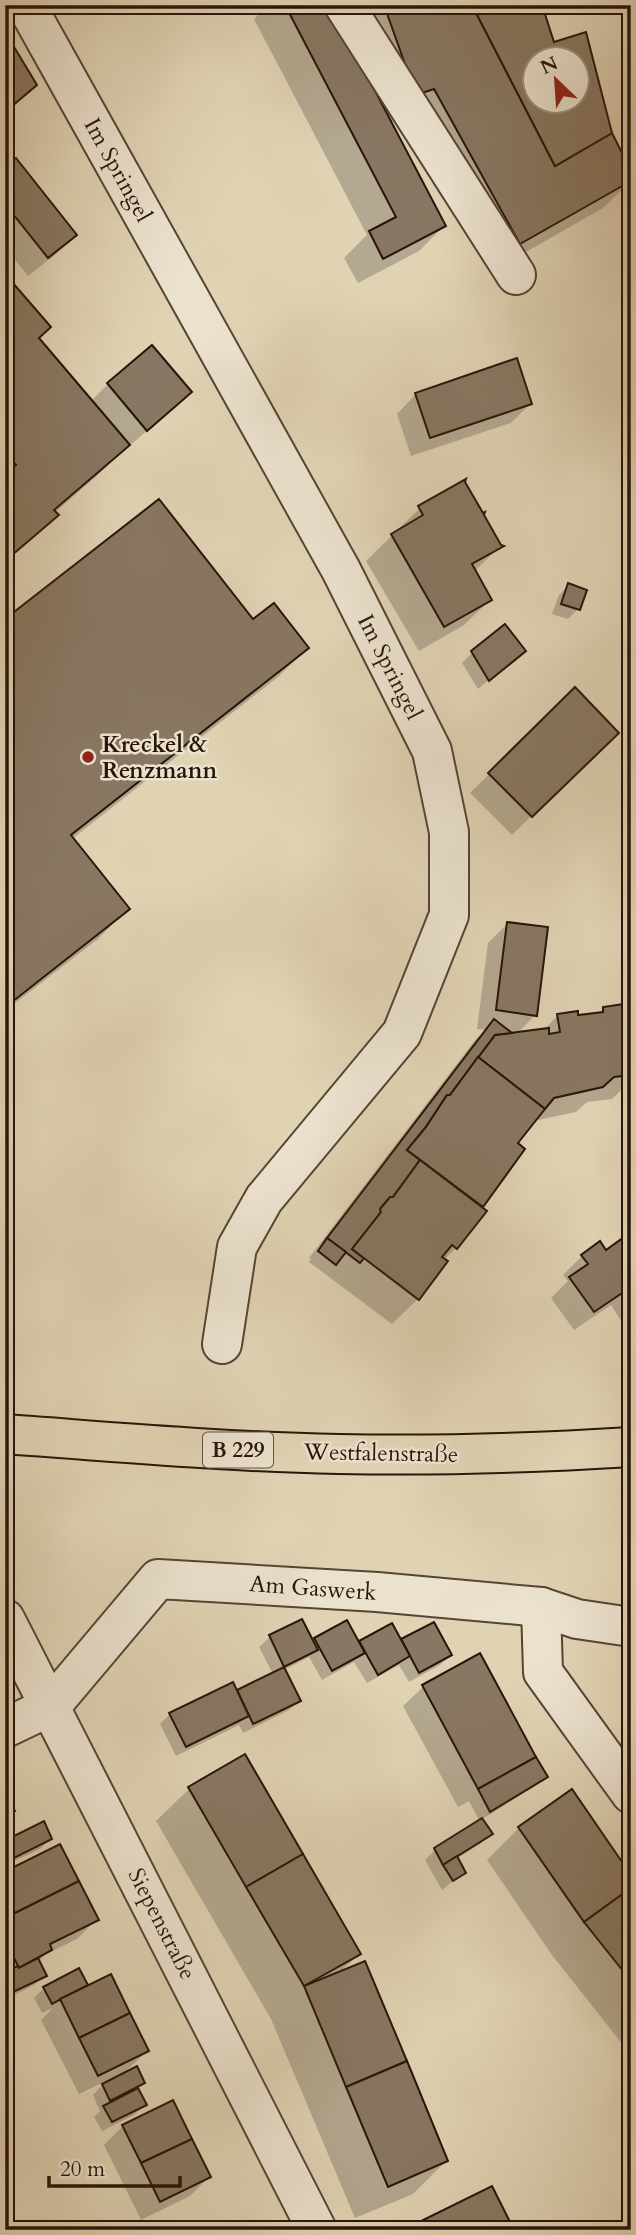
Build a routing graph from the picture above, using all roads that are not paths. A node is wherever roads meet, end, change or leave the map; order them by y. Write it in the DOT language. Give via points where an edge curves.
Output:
graph roads {
  1 [pos="26,5"];
  2 [pos="344,5"];
  3 [pos="516,275"];
  4 [pos="222,1344"];
  5 [pos="5,1434"];
  6 [pos="631,1447"];
  7 [pos="541,1607"];
  8 [pos="5,1619"];
  9 [pos="631,1627"];
  10 [pos="51,1706"];
  11 [pos="5,1728"];
  12 [pos="631,1794"];
  13 [pos="317,2230"];
  1 -- 4 [label="street, Im Springel" via="341,570 432,751 449,832 449,915 402,1033 264,1199 237,1247"];
  2 -- 3 [label="street"];
  5 -- 6 [label="main road, Westfalenstraße / B 229" via="338,1454"];
  7 -- 9 [label="street, Am Gaswerk" via="577,1619"];
  7 -- 10 [label="street, Am Gaswerk" via="158,1579"];
  7 -- 12 [label="street" via="543,1672"];
  8 -- 10 [label="street, Siepenstraße"];
  10 -- 11 [label="street"];
  10 -- 13 [label="street, Siepenstraße"];
}
